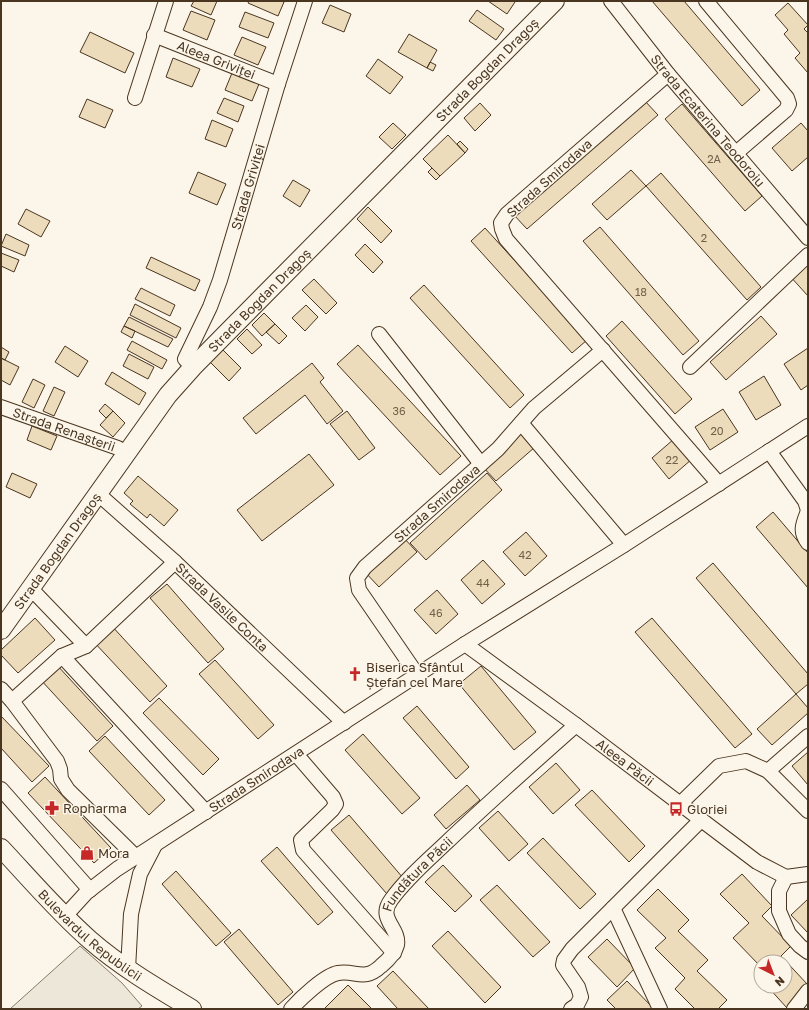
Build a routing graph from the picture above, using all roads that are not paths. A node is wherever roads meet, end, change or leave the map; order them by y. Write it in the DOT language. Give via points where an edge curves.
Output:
graph roads {
  1 [pos="166,1"];
  2 [pos="305,1"];
  3 [pos="612,1"];
  4 [pos="706,1"];
  5 [pos="553,2"];
  6 [pos="154,35"];
  7 [pos="668,74"];
  8 [pos="278,84"];
  9 [pos="135,98"];
  10 [pos="736,153"];
  11 [pos="808,238"];
  12 [pos="808,255"];
  13 [pos="379,334"];
  14 [pos="603,350"];
  15 [pos="193,367"];
  16 [pos="690,367"];
  17 [pos="1,407"];
  18 [pos="521,423"];
  19 [pos="808,426"];
  20 [pos="769,451"];
  21 [pos="126,454"];
  22 [pos="481,464"];
  23 [pos="719,484"];
  24 [pos="97,495"];
  25 [pos="808,510"];
  26 [pos="808,543"];
  27 [pos="624,545"];
  28 [pos="175,562"];
  29 [pos="30,590"];
  30 [pos="1,630"];
  31 [pos="465,644"];
  32 [pos="86,646"];
  33 [pos="62,656"];
  34 [pos="418,676"];
  35 [pos="1,689"];
  36 [pos="12,701"];
  37 [pos="344,723"];
  38 [pos="576,725"];
  39 [pos="808,736"];
  40 [pos="296,754"];
  41 [pos="768,771"];
  42 [pos="1,789"];
  43 [pos="680,804"];
  44 [pos="808,811"];
  45 [pos="206,812"];
  46 [pos="701,820"];
  47 [pos="155,845"];
  48 [pos="1,848"];
  49 [pos="136,857"];
  50 [pos="808,874"];
  51 [pos="786,877"];
  52 [pos="90,890"];
  53 [pos="613,908"];
  54 [pos="65,916"];
  55 [pos="808,952"];
  56 [pos="394,953"];
  57 [pos="128,969"];
  58 [pos="808,991"];
  59 [pos="192,1009"];
  60 [pos="291,1009"];
  61 [pos="571,1009"];
  62 [pos="660,1009"];
  63 [pos="794,1009"];
  1 -- 6 [label="street"];
  2 -- 8 [label="street, Strada Griviței"];
  3 -- 7 [label="street, Strada Ecaterina Teodoroiu"];
  4 -- 10 [label="street" via="787,98 789,104 786,110"];
  5 -- 15 [label="main road, Strada Bogdan Dragoș"];
  6 -- 8 [label="street, Aleea Griviței"];
  6 -- 9 [label="street"];
  7 -- 10 [label="street, Strada Ecaterina Teodoroiu"];
  7 -- 14 [label="street, Strada Smirodava" via="507,214 501,223 506,239"];
  8 -- 15 [label="street, Strada Griviței" via="220,280 185,359"];
  10 -- 11 [label="street, Strada Ecaterina Teodoroiu"];
  12 -- 16 [label="street"];
  13 -- 22 [label="street"];
  14 -- 18 [label="street, Strada Smirodava" via="534,408"];
  14 -- 23 [label="street, Strada Smirodava"];
  15 -- 21 [label="main road, Strada Bogdan Dragoș" via="168,395"];
  17 -- 21 [label="street, Strada Renașterii" via="118,448"];
  18 -- 22 [label="street, Strada Smirodava"];
  18 -- 27 [label="street"];
  19 -- 20 [label="street, Strada Smirodava"];
  20 -- 23 [label="street, Strada Smirodava"];
  20 -- 25 [label="street" via="805,501"];
  21 -- 24 [label="main road, Strada Bogdan Dragoș"];
  22 -- 34 [label="street, Strada Smirodava" via="357,578 359,590"];
  23 -- 27 [label="street, Strada Smirodava"];
  24 -- 28 [label="street, Strada Vasile Conta"];
  24 -- 29 [label="main road, Strada Bogdan Dragoș"];
  25 -- 26 [label="street" via="802,525 803,536"];
  27 -- 31 [label="street, Strada Smirodava"];
  28 -- 32 [label="street"];
  28 -- 37 [label="street, Strada Vasile Conta"];
  29 -- 30 [label="main road, Strada Bogdan Dragoș"];
  29 -- 32 [label="street"];
  31 -- 34 [label="street, Strada Smirodava"];
  31 -- 38 [label="street, Aleea Păcii"];
  32 -- 33 [label="street"];
  33 -- 36 [label="street"];
  33 -- 45 [label="street"];
  34 -- 37 [label="street, Strada Smirodava"];
  35 -- 36 [label="street"];
  36 -- 49 [label="street" via="57,761 61,779 68,790"];
  37 -- 40 [label="street, Strada Smirodava"];
  38 -- 43 [label="street, Aleea Păcii"];
  38 -- 56 [label="street, Fundătura Păcii" via="467,823 391,899 387,907 387,917 396,936"];
  39 -- 41 [label="street"];
  40 -- 45 [label="street, Strada Smirodava"];
  40 -- 56 [label="street" via="333,797 336,804 301,840 303,850"];
  41 -- 43 [label="street" via="746,761 719,766"];
  41 -- 44 [label="street"];
  42 -- 52 [label="street"];
  43 -- 46 [label="street, Aleea Păcii"];
  45 -- 47 [label="street, Strada Smirodava"];
  46 -- 51 [label="street, Aleea Păcii" via="757,862"];
  46 -- 53 [label="street"];
  47 -- 49 [label="street, Strada Smirodava"];
  47 -- 57 [label="street, Strada Smirodava" via="140,874 131,914"];
  48 -- 54 [label="main road, Bulevardul Republicii"];
  49 -- 52 [label="street, Strada Smirodava"];
  50 -- 51 [label="street"];
  51 -- 55 [label="street" via="779,891 779,911 789,934"];
  52 -- 54 [label="street, Strada Smirodava"];
  53 -- 61 [label="street" via="564,960 563,965 578,987 581,997"];
  53 -- 62 [label="street"];
  54 -- 57 [label="main road, Bulevardul Republicii"];
  56 -- 60 [label="street" via="370,973 361,976 351,972 337,973 319,983"];
  57 -- 59 [label="main road, Bulevardul Republicii"];
  58 -- 63 [label="street"];
}
